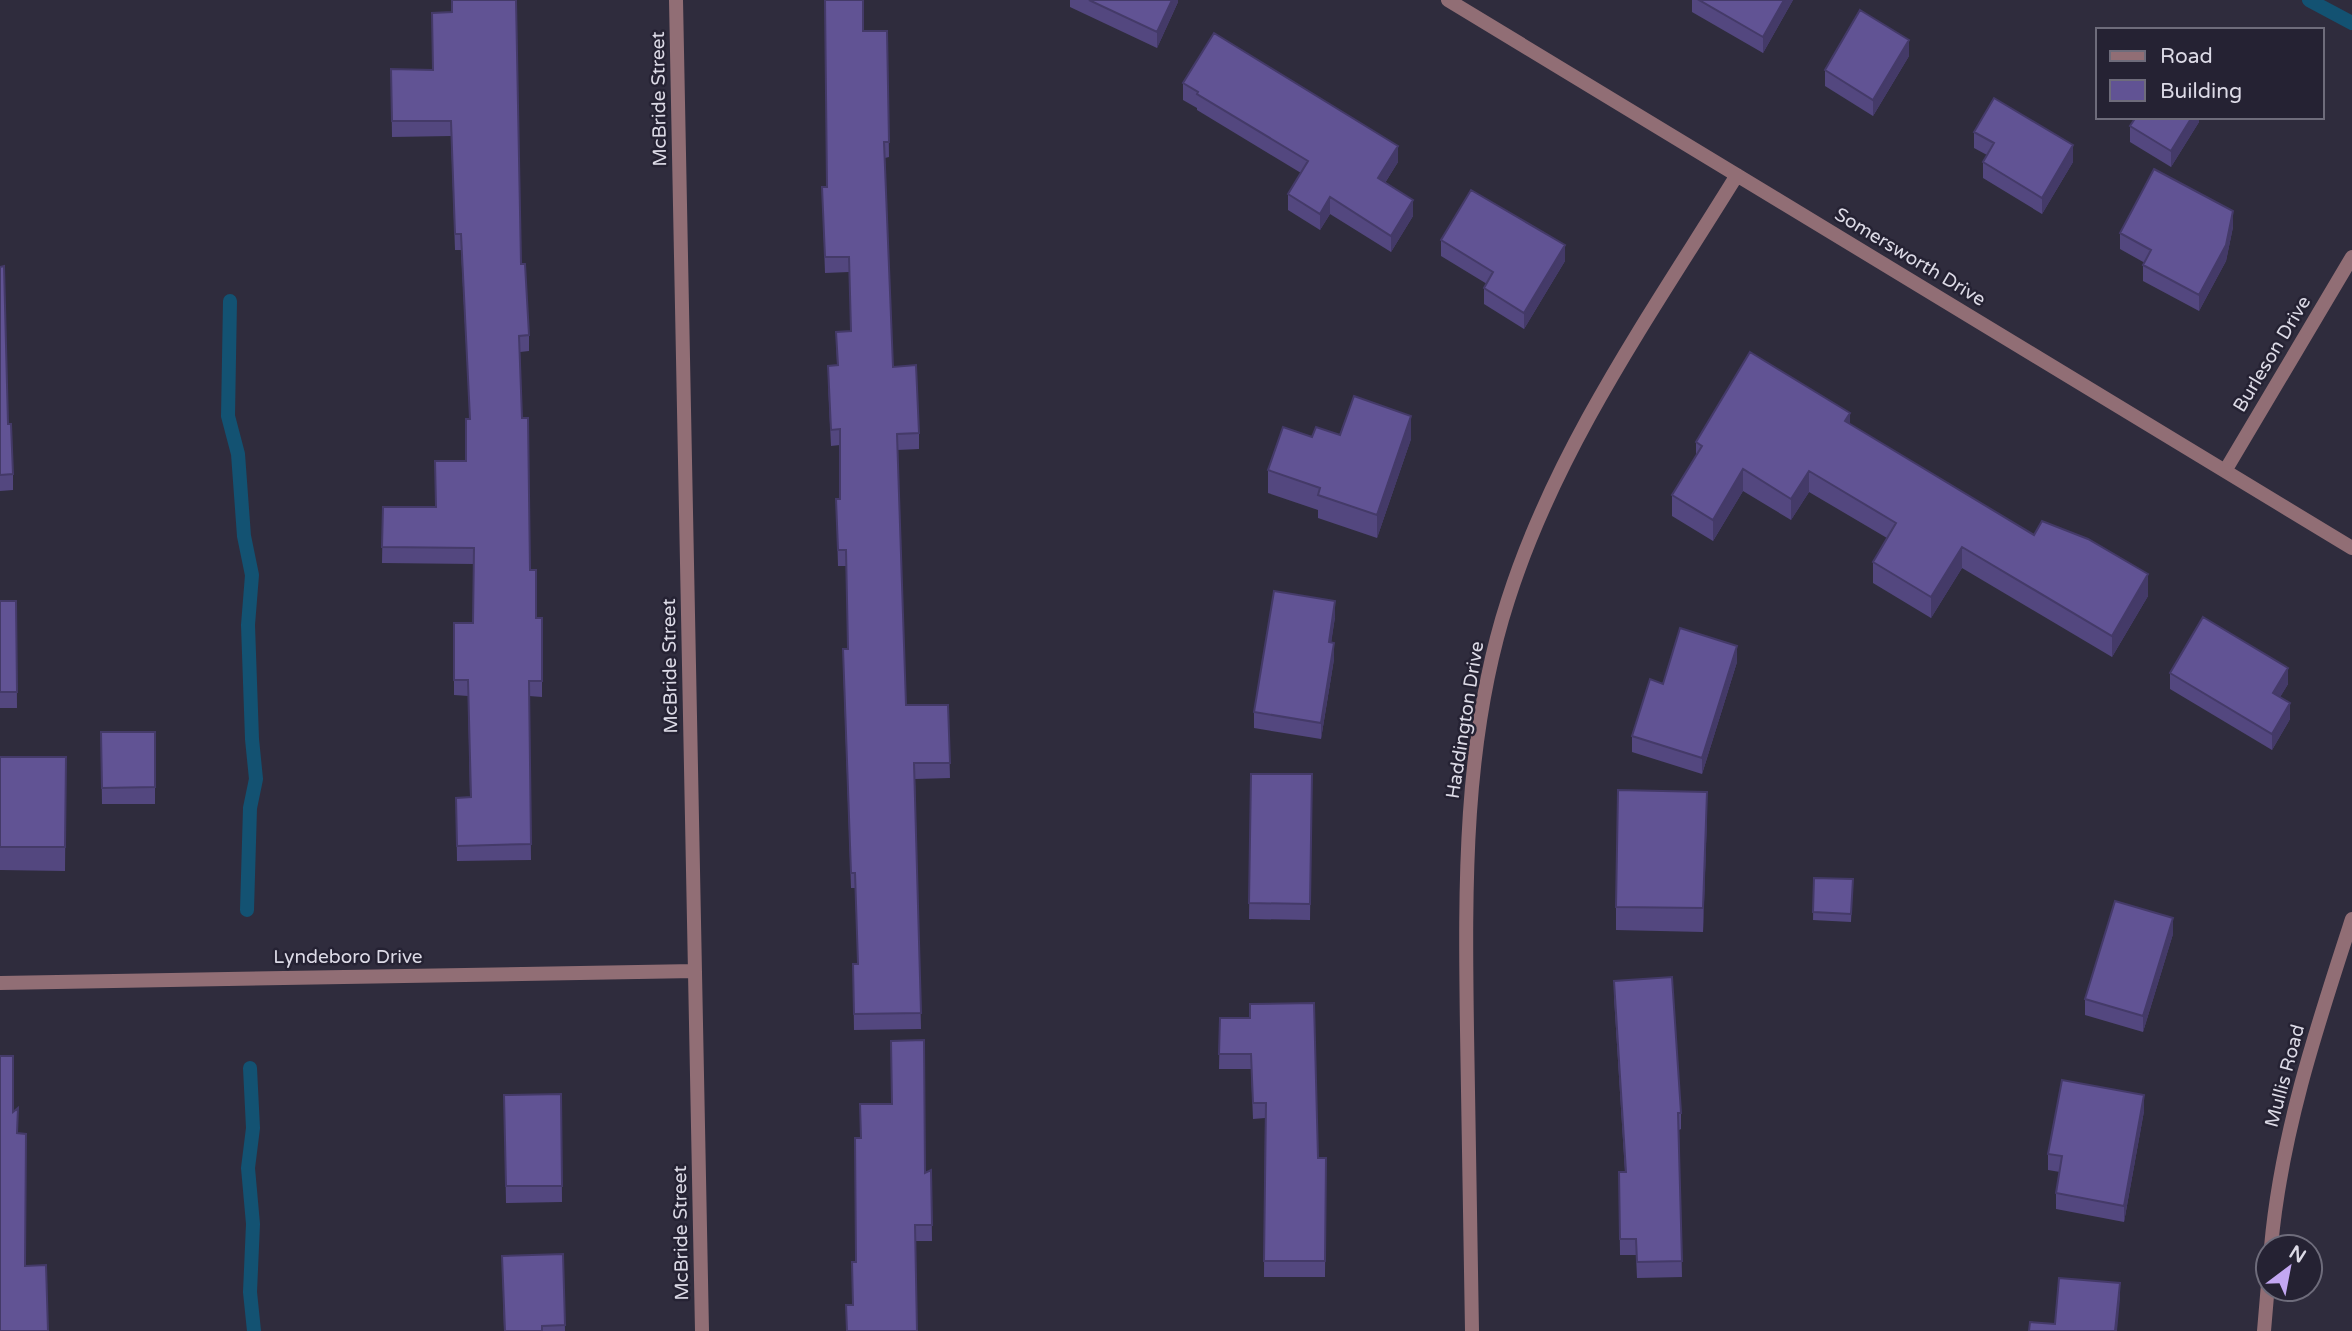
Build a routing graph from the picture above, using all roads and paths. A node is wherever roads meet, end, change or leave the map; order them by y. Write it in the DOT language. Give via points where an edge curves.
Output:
graph roads {
  1 [pos="676,0"];
  2 [pos="1448,0"];
  3 [pos="1737,175"];
  4 [pos="2352,257"];
  5 [pos="2225,471"];
  6 [pos="2352,548"];
  7 [pos="2352,919"];
  8 [pos="695,971"];
  9 [pos="0,983"];
  10 [pos="2273,1233"];
  11 [pos="2266,1303"];
  12 [pos="702,1331"];
  13 [pos="1472,1331"];
  14 [pos="2264,1331"];
  1 -- 8 [label="street, McBride Street"];
  2 -- 3 [label="street, Somersworth Drive"];
  3 -- 5 [label="street, Somersworth Drive"];
  3 -- 13 [label="street, Haddington Drive" via="1586,421 1539,516 1508,600 1487,678 1470,794 1466,924"];
  4 -- 5 [label="street, Burleson Drive"];
  5 -- 6 [label="street, Somersworth Drive"];
  7 -- 10 [label="street, Mullis Road" via="2309,1050 2284,1154"];
  8 -- 9 [label="street, Lyndeboro Drive"];
  8 -- 12 [label="street, McBride Street"];
  11 -- 14 [label="street"];
}
